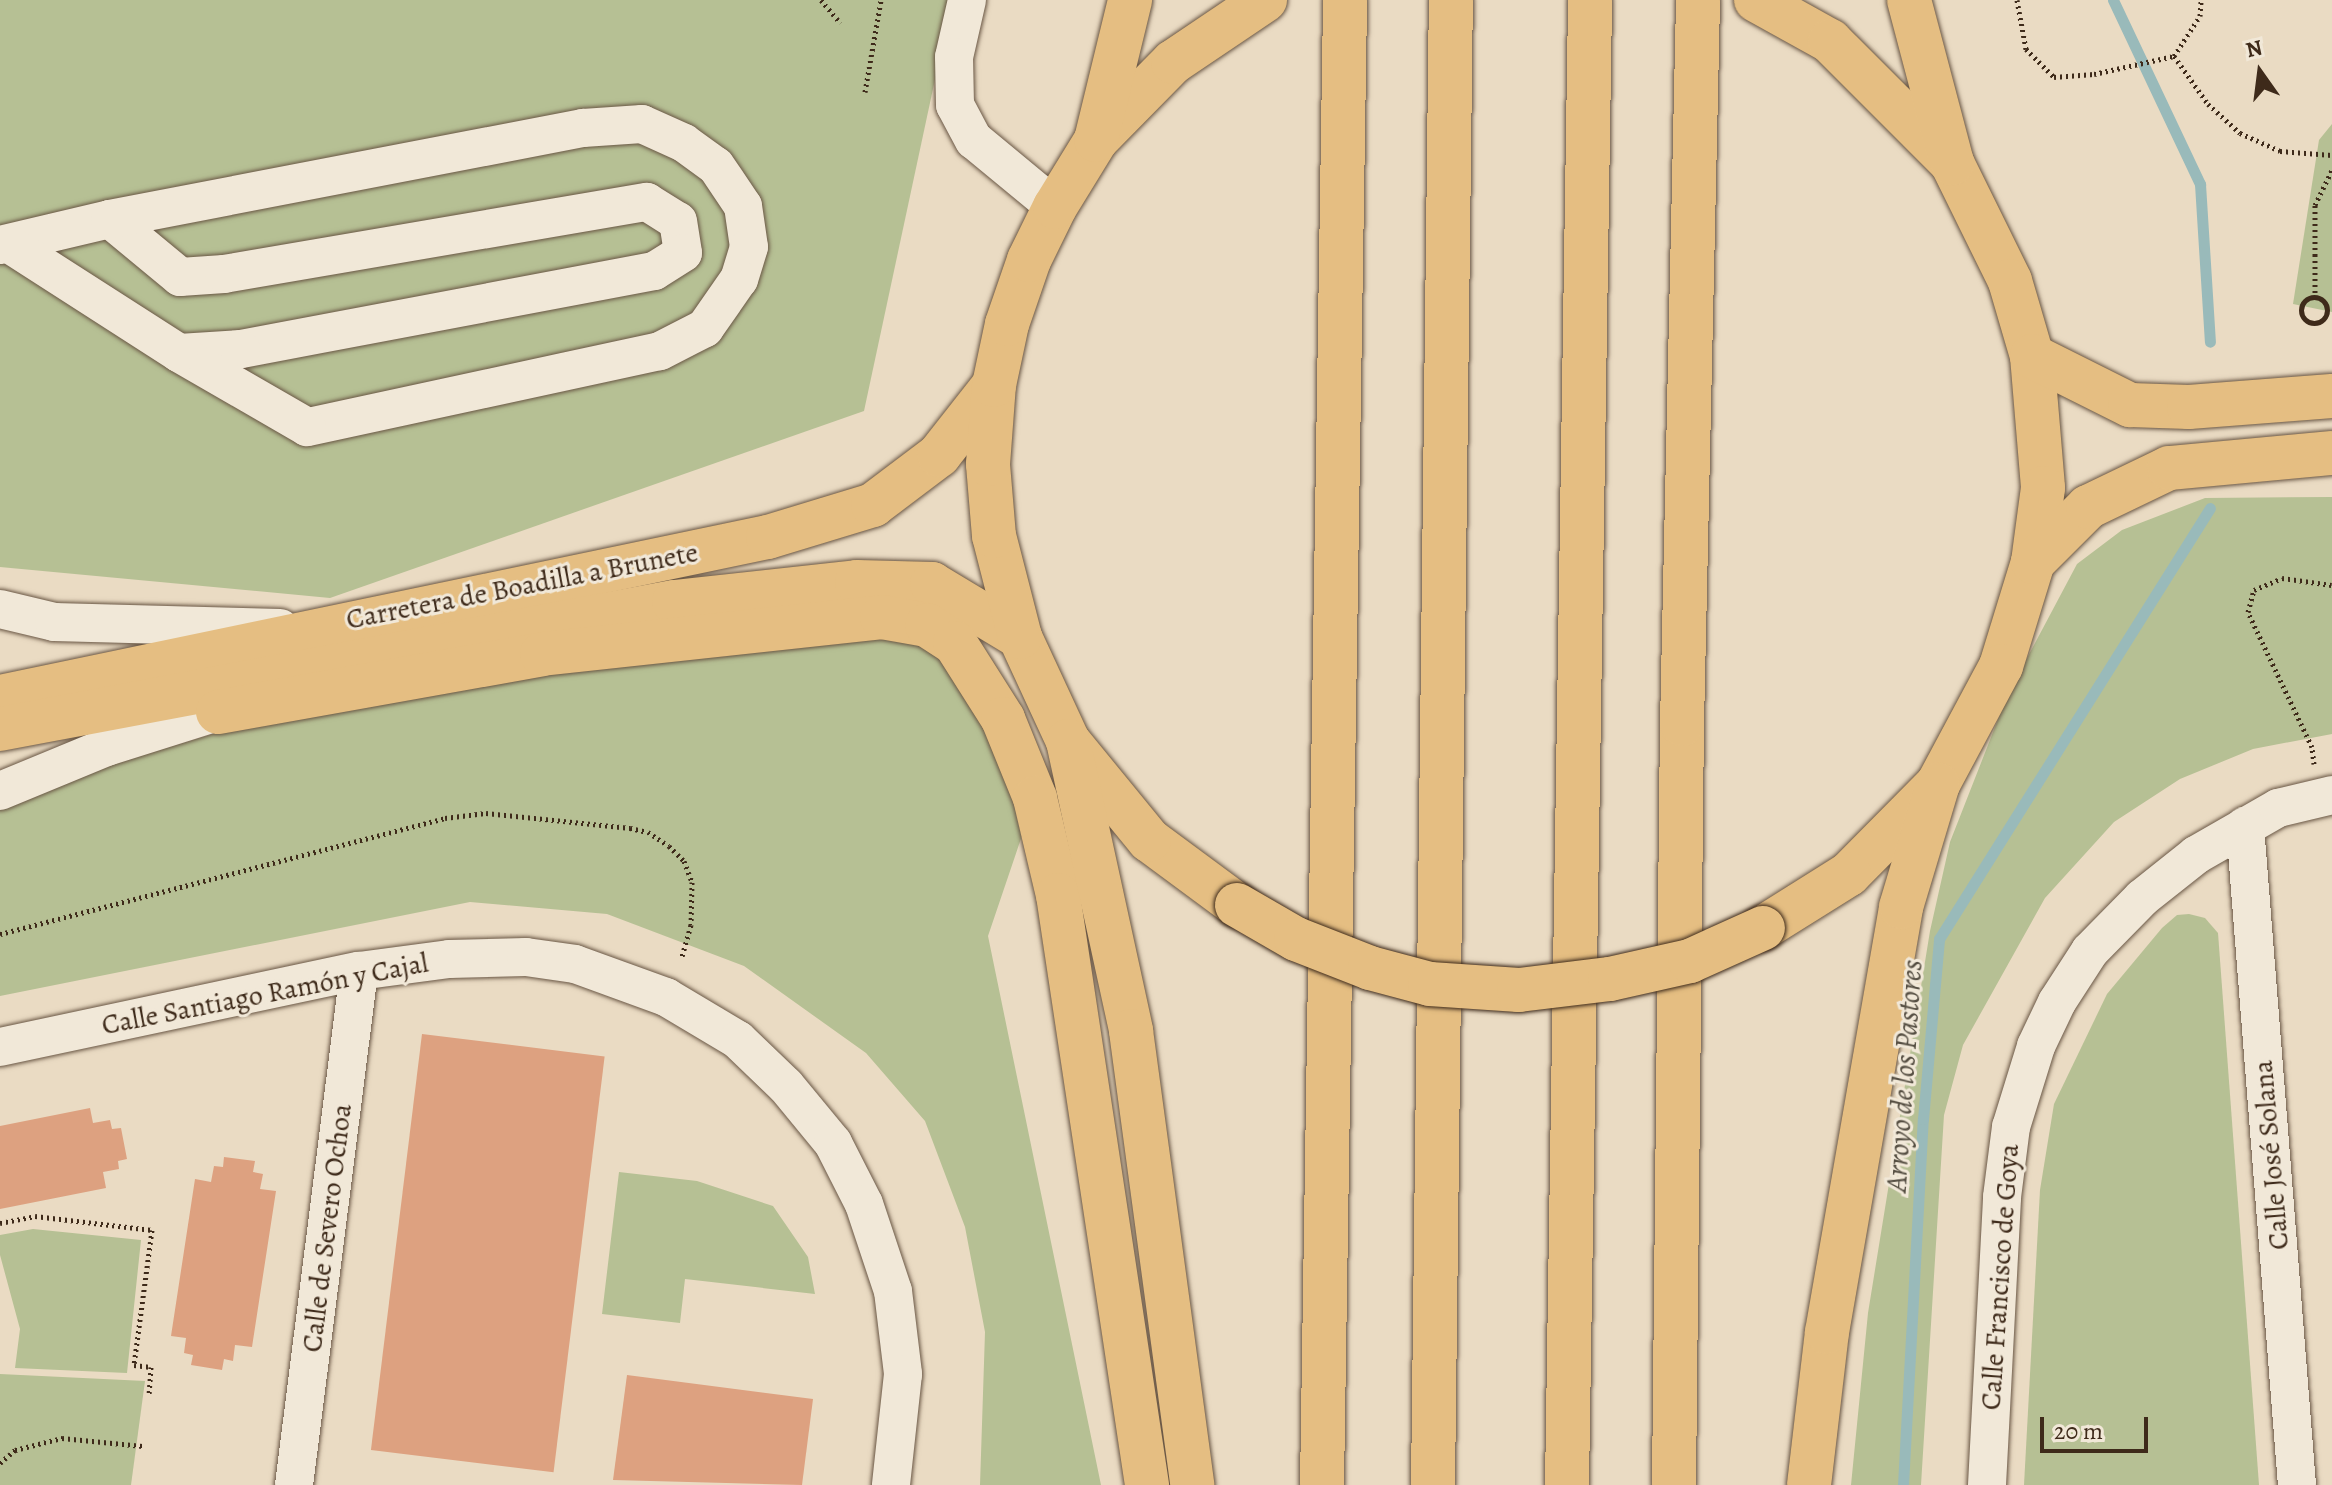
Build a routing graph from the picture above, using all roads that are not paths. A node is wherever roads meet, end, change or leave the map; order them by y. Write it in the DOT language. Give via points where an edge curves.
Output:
graph roads {
  1 [pos="967,0"];
  2 [pos="1130,0"];
  3 [pos="1265,0"];
  4 [pos="1345,0"];
  5 [pos="1451,0"];
  6 [pos="1590,0"];
  7 [pos="1698,0"];
  8 [pos="1757,0"];
  9 [pos="1909,0"];
  10 [pos="1096,140"];
  11 [pos="1952,163"];
  12 [pos="1055,207"];
  13 [pos="110,219"];
  14 [pos="4,244"];
  15 [pos="179,353"];
  16 [pos="2032,356"];
  17 [pos="994,385"];
  18 [pos="2332,396"];
  19 [pos="2332,453"];
  20 [pos="2033,562"];
  21 [pos="0,609"];
  22 [pos="54,622"];
  23 [pos="0,623"];
  24 [pos="311,628"];
  25 [pos="1020,637"];
  26 [pos="418,649"];
  27 [pos="0,697"];
  28 [pos="218,712"];
  29 [pos="0,729"];
  30 [pos="1068,741"];
  31 [pos="1938,784"];
  32 [pos="0,791"];
  33 [pos="2332,795"];
  34 [pos="2245,826"];
  35 [pos="359,971"];
  36 [pos="0,1047"];
  37 [pos="294,1485"];
  38 [pos="891,1485"];
  39 [pos="1147,1485"];
  40 [pos="1192,1485"];
  41 [pos="1322,1485"];
  42 [pos="1433,1485"];
  43 [pos="1567,1485"];
  44 [pos="1674,1485"];
  45 [pos="1809,1485"];
  46 [pos="1987,1485"];
  47 [pos="2297,1485"];
  1 -- 12 [label="street" via="954,57 955,105 974,140"];
  2 -- 10 [label="main road"];
  3 -- 10 [label="main road" via="1173,62"];
  4 -- 41 [label="main road"];
  5 -- 42 [label="main road"];
  6 -- 43 [label="main road"];
  7 -- 44 [label="main road" via="1682,708"];
  8 -- 11 [label="main road" via="1842,51"];
  9 -- 11 [label="main road"];
  10 -- 12 [label="main road"];
  11 -- 16 [label="main road" via="2010,281"];
  12 -- 17 [label="main road" via="1029,260"];
  13 -- 14 [label="street"];
  13 -- 15 [label="street" via="180,277 224,274 647,202 678,221 683,253 654,271 241,349"];
  13 -- 15 [label="street" via="583,128 642,124 684,143 716,166 743,206 749,247 739,279 705,328 660,351 307,427"];
  14 -- 15 [label="street"];
  16 -- 18 [label="main road" via="2130,405 2189,407"];
  16 -- 20 [label="main road" via="2043,488"];
  17 -- 24 [label="main road, Carretera de Boadilla a Brunete" via="939,455 873,505 768,537"];
  17 -- 25 [label="main road" via="988,464 994,536"];
  19 -- 20 [label="main road" via="2169,468 2088,507"];
  20 -- 31 [label="main road" via="2001,666"];
  21 -- 22 [label="street"];
  22 -- 23 [label="street"];
  22 -- 24 [label="street"];
  24 -- 27 [label="main road, Carretera de Boadilla a Brunete"];
  25 -- 26 [label="main road, Carretera de Boadilla a Brunete" via="932,584 857,582 674,602"];
  25 -- 30 [label="main road"];
  26 -- 28 [label="street"];
  26 -- 29 [label="main road, Carretera de Boadilla a Brunete"];
  28 -- 32 [label="street" via="107,747"];
  28 -- 39 [label="main road" via="542,654 882,617 927,625 955,643 1003,719 1035,798 1058,895"];
  30 -- 31 [label="main road, bridge" via="1149,840 1237,905 1296,939 1430,984 1519,990 1610,979 1690,961 1763,928 1849,874"];
  30 -- 40 [label="main road" via="1131,1031"];
  31 -- 45 [label="main road" via="1901,907 1827,1332"];
  33 -- 34 [label="street, Calle Francisco de Goya" via="2278,808"];
  34 -- 46 [label="street, Calle Francisco de Goya" via="2142,898 2090,951 2036,1046 2011,1127 2002,1197"];
  34 -- 47 [label="street, Calle José Solana"];
  35 -- 36 [label="street, Calle Santiago Ramón y Cajal"];
  35 -- 37 [label="street, Calle de Severo Ochoa"];
  35 -- 38 [label="street, Calle Santiago Ramón y Cajal" via="449,959 526,957 575,964 666,997 738,1040 786,1086 833,1143 864,1204 893,1291 903,1374"];
}
